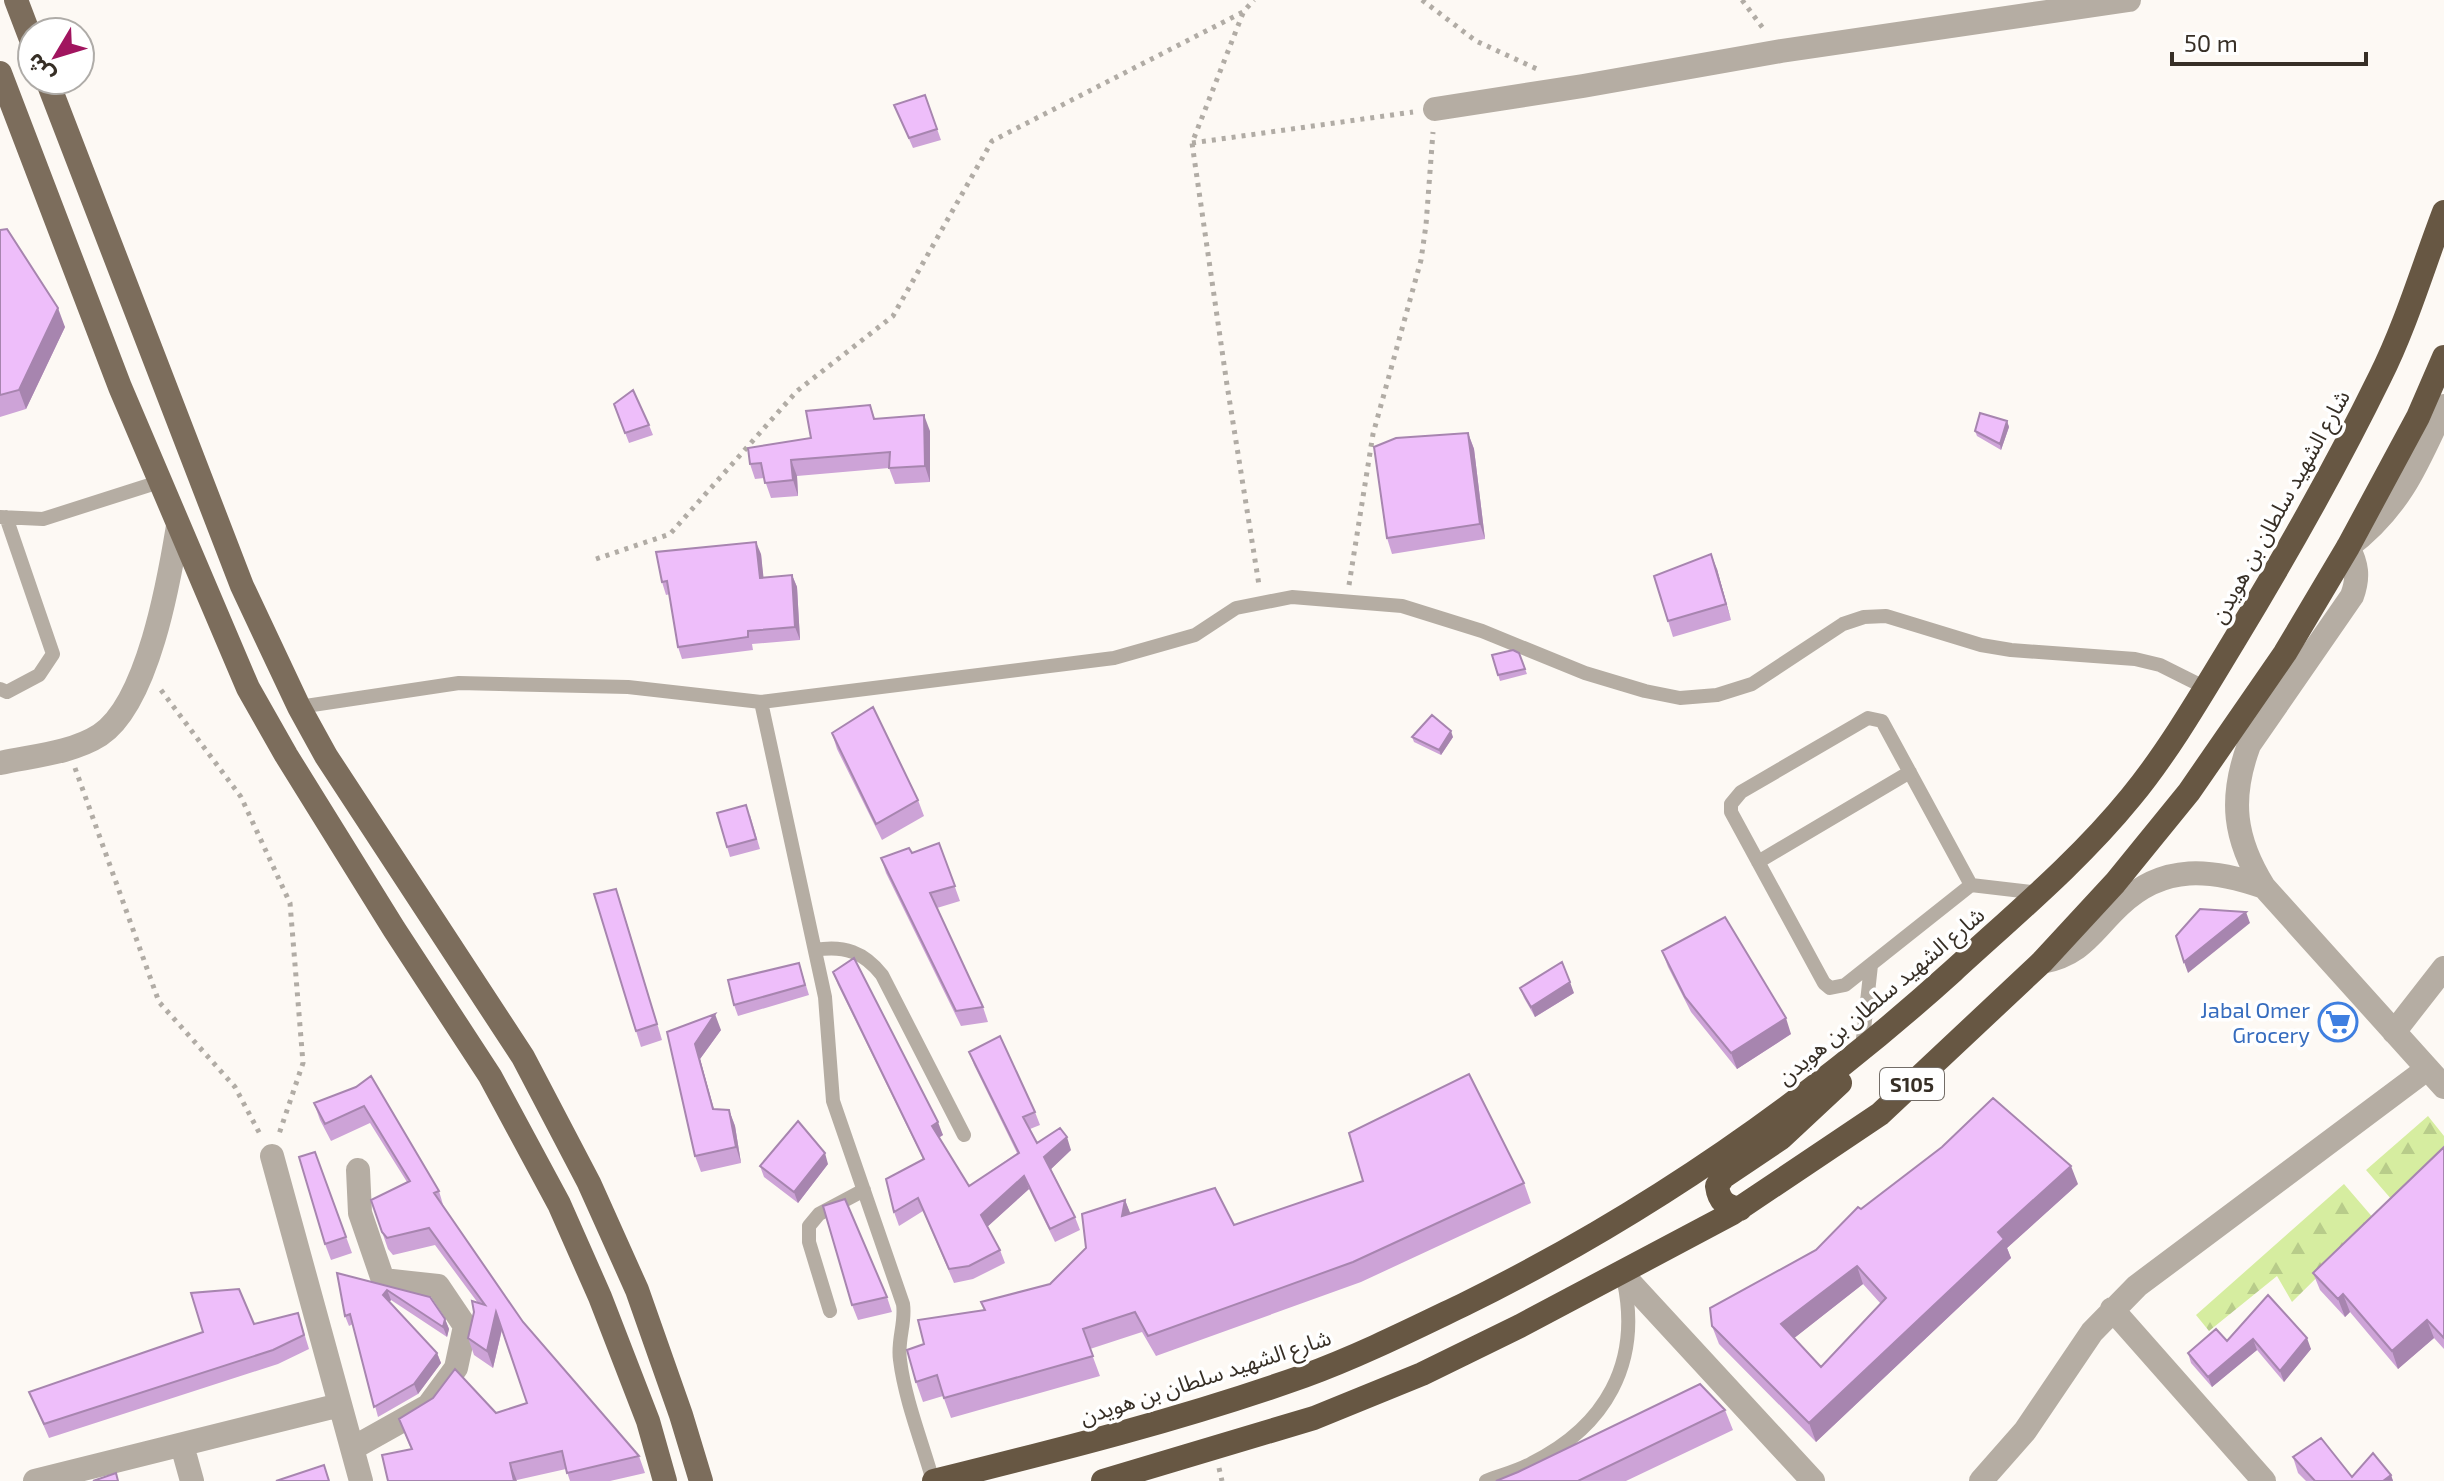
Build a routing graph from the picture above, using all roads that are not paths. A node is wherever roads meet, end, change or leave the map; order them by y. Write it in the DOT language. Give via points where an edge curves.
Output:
graph roads {
  1 [pos="2129,0"];
  2 [pos="0,73"];
  3 [pos="53,96"];
  4 [pos="1435,109"];
  5 [pos="2444,212"];
  6 [pos="2444,357"];
  7 [pos="2444,406"];
  8 [pos="159,482"];
  9 [pos="3,517"];
  10 [pos="178,526"];
  11 [pos="2348,547"];
  12 [pos="2206,688"];
  13 [pos="0,689"];
  14 [pos="761,702"];
  15 [pos="299,707"];
  16 [pos="0,763"];
  17 [pos="1910,772"];
  18 [pos="1758,862"];
  19 [pos="1971,885"];
  20 [pos="2264,887"];
  21 [pos="2039,893"];
  22 [pos="815,950"];
  23 [pos="2042,962"];
  24 [pos="1871,965"];
  25 [pos="2444,968"];
  26 [pos="2394,1032"];
  27 [pos="1861,1051"];
  28 [pos="2427,1069"];
  29 [pos="2444,1087"];
  30 [pos="964,1135"];
  31 [pos="272,1156"];
  32 [pos="358,1170"];
  33 [pos="864,1190"];
  34 [pos="1740,1209"];
  35 [pos="1622,1274"];
  36 [pos="2112,1309"];
  37 [pos="830,1311"];
  38 [pos="340,1405"];
  39 [pos="182,1445"];
  40 [pos="353,1448"];
  41 [pos="35,1481"];
  42 [pos="192,1481"];
  43 [pos="361,1481"];
  44 [pos="665,1481"];
  45 [pos="701,1481"];
  46 [pos="934,1481"];
  47 [pos="1103,1481"];
  48 [pos="1486,1481"];
  49 [pos="1813,1481"];
  50 [pos="1981,1481"];
  51 [pos="2264,1481"];
  1 -- 4 [label="street"];
  2 -- 8 [label="main road"];
  3 -- 15 [label="main road" via="242,586"];
  5 -- 12 [label="highway, شارع الشهيد سلطان بن هويدن / S105" via="2382,373 2274,575"];
  6 -- 11 [label="highway, S105"];
  7 -- 11 [label="street" via="2400,496"];
  8 -- 9 [label="lane" via="43,519"];
  8 -- 10 [label="main road"];
  9 -- 13 [label="lane" via="53,654 39,675 7,692"];
  10 -- 16 [label="street" via="144,667 125,709 98,736 68,749"];
  10 -- 44 [label="main road" via="255,702 490,1076 559,1204 627,1366"];
  11 -- 20 [label="street" via="2357,573 2352,596 2249,745 2240,768 2237,818 2242,843"];
  11 -- 23 [label="highway, S105" via="2285,653 2189,792"];
  12 -- 14 [label="lane" via="2135,659 1981,645 1886,616 1843,624 1752,684 1717,695 1680,698 1585,673 1482,631 1402,606 1292,597 1236,608 1195,635 1114,658"];
  12 -- 21 [label="highway, شارع الشهيد سلطان بن هويدن / S105" via="2134,794"];
  14 -- 15 [label="lane" via="628,687 459,683"];
  14 -- 22 [label="lane"];
  15 -- 45 [label="main road" via="523,1057 582,1169 637,1290"];
  17 -- 18 [label="lane"];
  17 -- 18 [label="lane" via="1882,721 1868,718 1741,792 1731,812"];
  17 -- 19 [label="lane"];
  18 -- 24 [label="lane" via="1824,983 1830,988 1845,985"];
  19 -- 21 [label="lane"];
  19 -- 24 [label="lane"];
  20 -- 23 [label="street" via="2230,875 2174,875 2120,904 2081,946"];
  20 -- 26 [label="street"];
  21 -- 27 [label="highway, شارع الشهيد سلطان بن هويدن / S105"];
  22 -- 30 [label="lane" via="847,949 873,963"];
  22 -- 33 [label="lane" via="825,997 833,1101"];
  23 -- 34 [label="highway, S105" via="1880,1114"];
  24 -- 27 [label="lane"];
  25 -- 26 [label="street"];
  26 -- 28 [label="street"];
  27 -- 34 [label="highway" via="1844,1079 1816,1107 1723,1177 1718,1197"];
  27 -- 46 [label="highway, شارع الشهيد سلطان بن هويدن / S105" via="1749,1137 1666,1192 1513,1280 1410,1331 1308,1374 1200,1410"];
  28 -- 29 [label="street"];
  28 -- 36 [label="street" via="2163,1264"];
  31 -- 38 [label="street"];
  32 -- 40 [label="street" via="360,1213 383,1280 438,1286 465,1326 456,1368 428,1406"];
  33 -- 37 [label="lane" via="819,1214 809,1226"];
  33 -- 46 [label="lane" via="903,1304 900,1364"];
  34 -- 35 [label="highway, S105"];
  35 -- 47 [label="highway, S105" via="1422,1374 1314,1418"];
  35 -- 48 [label="lane" via="1629,1339 1607,1400 1561,1446"];
  35 -- 49 [label="street"];
  36 -- 50 [label="street" via="2025,1431"];
  36 -- 51 [label="street"];
  38 -- 39 [label="street"];
  38 -- 40 [label="street"];
  39 -- 41 [label="street"];
  39 -- 42 [label="street"];
  40 -- 43 [label="street"];
}
